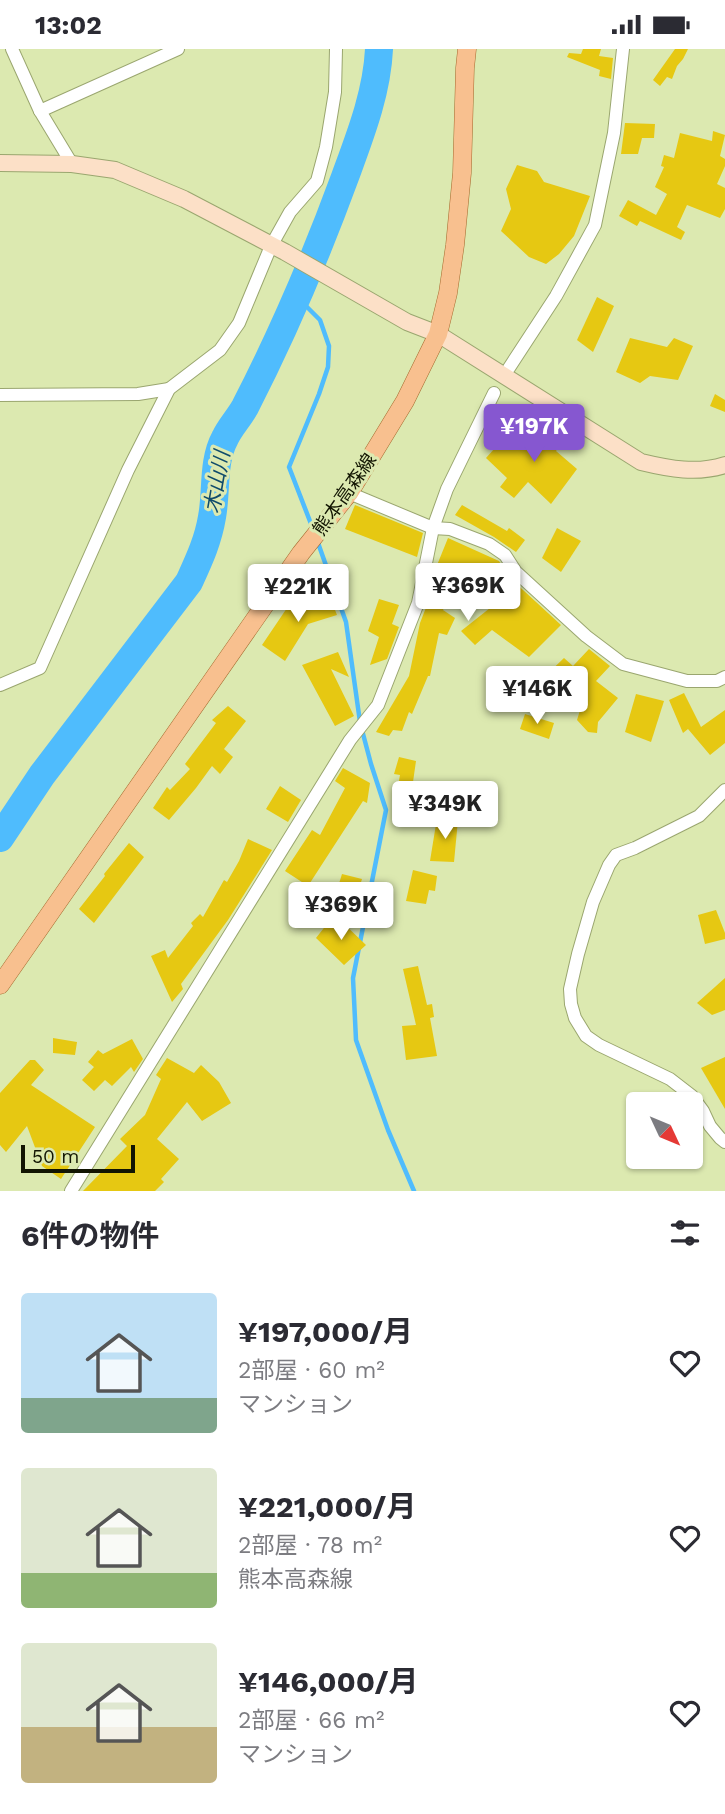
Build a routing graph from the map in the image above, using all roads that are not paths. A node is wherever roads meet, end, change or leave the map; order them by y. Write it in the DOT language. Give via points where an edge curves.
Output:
graph roads {
  1 [pos="12,49"];
  2 [pos="178,49"];
  3 [pos="336,49"];
  4 [pos="467,49"];
  5 [pos="623,49"];
  6 [pos="40,111"];
  7 [pos="0,163"];
  8 [pos="72,164"];
  9 [pos="278,249"];
  10 [pos="438,334"];
  11 [pos="509,368"];
  12 [pos="169,389"];
  13 [pos="494,393"];
  14 [pos="0,395"];
  15 [pos="725,465"];
  16 [pos="349,493"];
  17 [pos="433,528"];
  18 [pos="725,677"];
  19 [pos="0,685"];
  20 [pos="725,790"];
  21 [pos="0,985"];
  22 [pos="725,1142"];
  23 [pos="71,1191"];
  1 -- 6 [label="street"];
  2 -- 6 [label="street"];
  3 -- 9 [label="street" via="335,92 317,181 290,212"];
  4 -- 10 [label="main road, 熊本高森線" via="455,245"];
  5 -- 11 [label="street" via="614,133 595,225"];
  6 -- 8 [label="street"];
  7 -- 8 [label="street"];
  8 -- 9 [label="street" via="115,170 184,199"];
  9 -- 10 [label="street" via="407,322"];
  9 -- 12 [label="street" via="220,349"];
  10 -- 15 [label="street" via="641,462 677,470 711,470"];
  10 -- 16 [label="main road, 熊本高森線" via="405,401"];
  12 -- 14 [label="street" via="138,394"];
  12 -- 19 [label="street" via="40,668"];
  13 -- 17 [label="street"];
  16 -- 17 [label="street"];
  16 -- 21 [label="main road, 熊本高森線" via="301,553"];
  17 -- 18 [label="street" via="450,529 505,555 516,572 623,664 687,681"];
  17 -- 23 [label="street" via="418,603 378,705 349,740"];
  20 -- 22 [label="street" via="699,816 616,855 593,902 570,989 575,1018 586,1036 670,1079 692,1096"];
}
